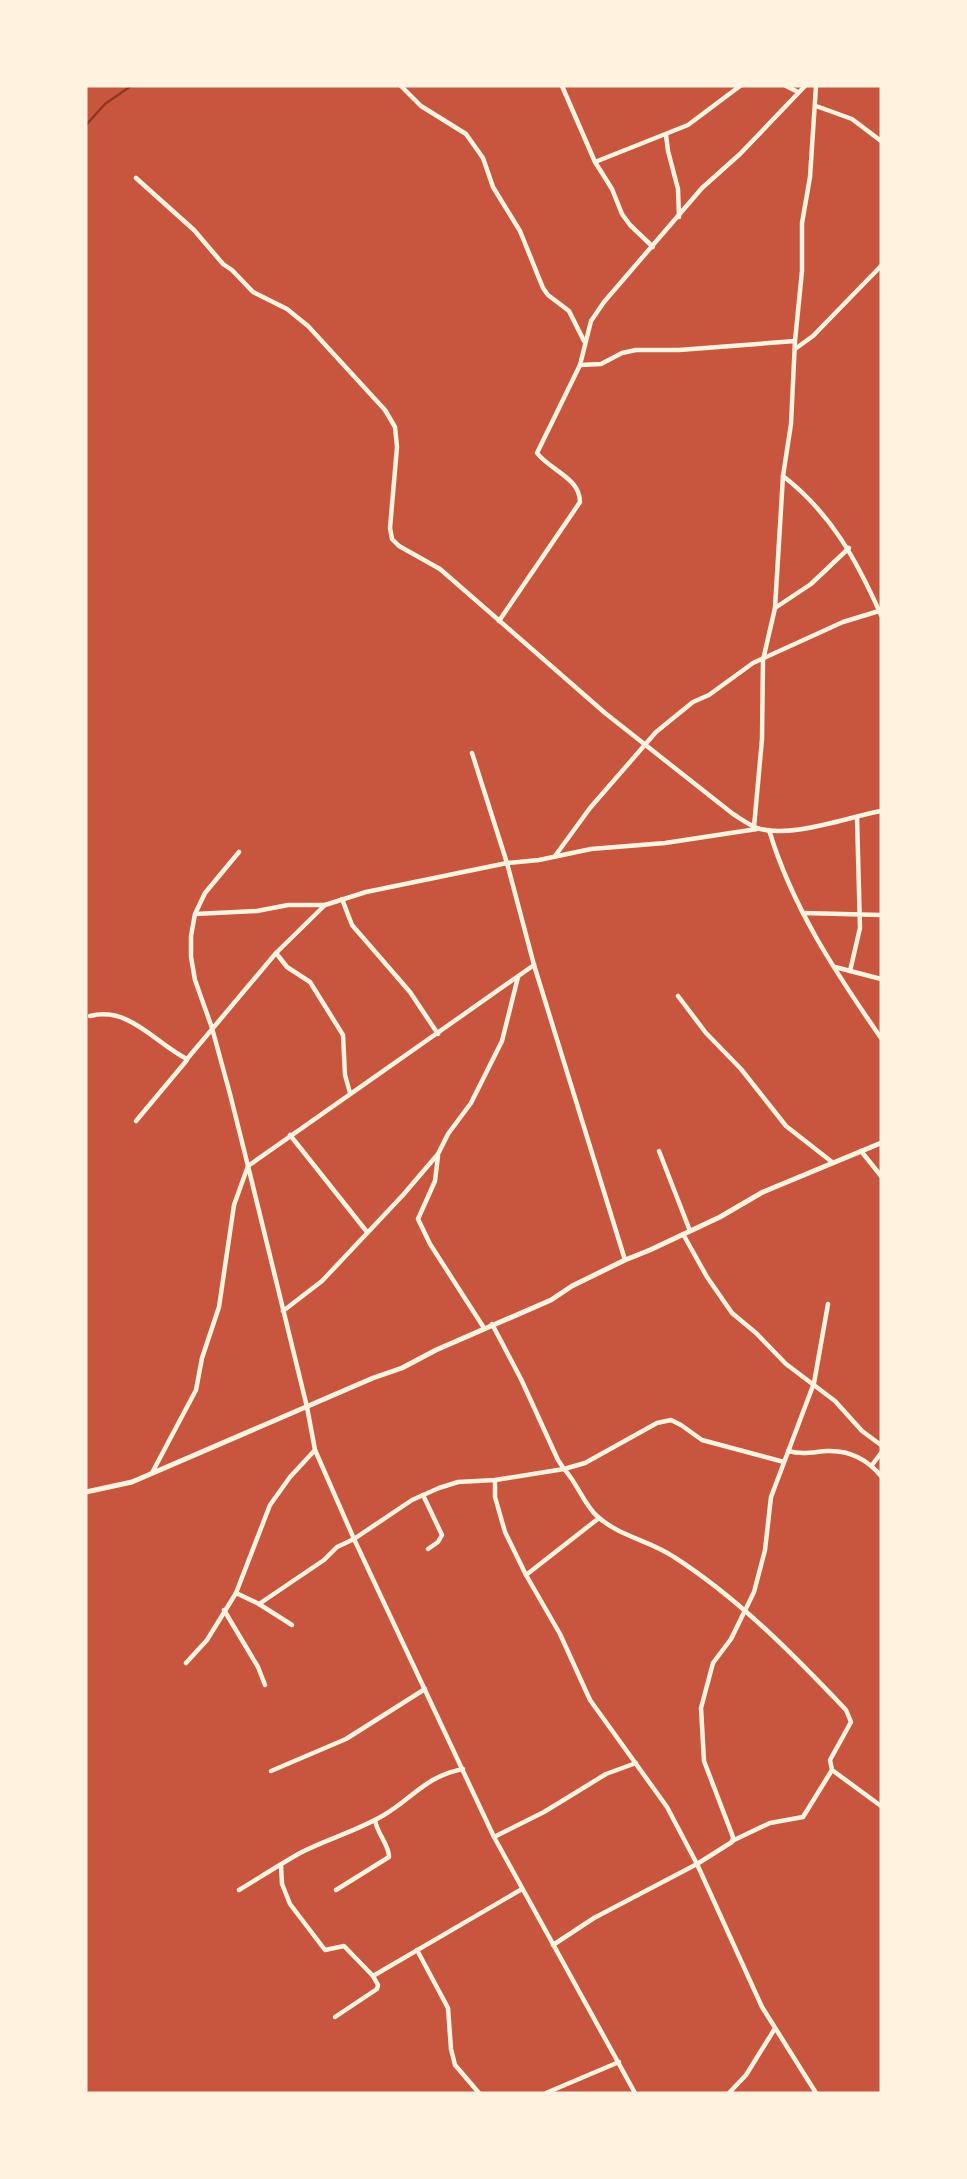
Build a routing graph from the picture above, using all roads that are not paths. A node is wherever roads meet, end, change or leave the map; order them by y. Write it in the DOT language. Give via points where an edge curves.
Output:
graph roads {
  1 [pos="401,86"];
  2 [pos="562,86"];
  3 [pos="740,86"];
  4 [pos="786,86"];
  5 [pos="805,86"];
  6 [pos="816,86"];
  7 [pos="798,92"];
  8 [pos="816,106"];
  9 [pos="666,135"];
  10 [pos="881,141"];
  11 [pos="595,162"];
  12 [pos="136,178"];
  13 [pos="679,218"];
  14 [pos="653,247"];
  15 [pos="881,266"];
  16 [pos="795,341"];
  17 [pos="584,342"];
  18 [pos="794,350"];
  19 [pos="580,365"];
  20 [pos="783,476"];
  21 [pos="849,548"];
  22 [pos="775,608"];
  23 [pos="880,613"];
  24 [pos="499,621"];
  25 [pos="763,660"];
  26 [pos="646,744"];
  27 [pos="472,753"];
  28 [pos="881,811"];
  29 [pos="857,817"];
  30 [pos="757,827"];
  31 [pos="769,830"];
  32 [pos="239,852"];
  33 [pos="554,857"];
  34 [pos="507,863"];
  35 [pos="342,899"];
  36 [pos="326,905"];
  37 [pos="195,914"];
  38 [pos="802,914"];
  39 [pos="860,915"];
  40 [pos="881,915"];
  41 [pos="276,953"];
  42 [pos="534,965"];
  43 [pos="834,967"];
  44 [pos="850,971"];
  45 [pos="518,976"];
  46 [pos="881,979"];
  47 [pos="678,996"];
  48 [pos="90,1016"];
  49 [pos="212,1028"];
  50 [pos="438,1034"];
  51 [pos="881,1038"];
  52 [pos="187,1059"];
  53 [pos="349,1093"];
  54 [pos="136,1121"];
  55 [pos="290,1135"];
  56 [pos="881,1143"];
  57 [pos="861,1150"];
  58 [pos="659,1151"];
  59 [pos="438,1154"];
  60 [pos="832,1162"];
  61 [pos="248,1166"];
  62 [pos="881,1177"];
  63 [pos="366,1232"];
  64 [pos="687,1233"];
  65 [pos="625,1259"];
  66 [pos="828,1304"];
  67 [pos="283,1311"];
  68 [pos="492,1324"];
  69 [pos="484,1328"];
  70 [pos="814,1383"];
  71 [pos="307,1407"];
  72 [pos="881,1445"];
  73 [pos="315,1450"];
  74 [pos="788,1451"];
  75 [pos="881,1453"];
  76 [pos="784,1462"];
  77 [pos="872,1465"];
  78 [pos="565,1469"];
  79 [pos="153,1471"];
  80 [pos="881,1476"];
  81 [pos="495,1480"];
  82 [pos="86,1492"];
  83 [pos="423,1495"];
  84 [pos="599,1518"];
  85 [pos="354,1539"];
  86 [pos="428,1549"];
  87 [pos="526,1575"];
  88 [pos="236,1593"];
  89 [pos="259,1604"];
  90 [pos="224,1610"];
  91 [pos="745,1612"];
  92 [pos="292,1625"];
  93 [pos="187,1663"];
  94 [pos="265,1685"];
  95 [pos="425,1689"];
  96 [pos="636,1763"];
  97 [pos="463,1769"];
  98 [pos="832,1770"];
  99 [pos="271,1771"];
  100 [pos="881,1806"];
  101 [pos="375,1820"];
  102 [pos="494,1836"];
  103 [pos="732,1842"];
  104 [pos="697,1864"];
  105 [pos="281,1865"];
  106 [pos="522,1889"];
  107 [pos="239,1890"];
  108 [pos="337,1890"];
  109 [pos="553,1945"];
  110 [pos="417,1950"];
  111 [pos="373,1976"];
  112 [pos="335,2017"];
  113 [pos="774,2030"];
  114 [pos="620,2062"];
  115 [pos="479,2093"];
  116 [pos="546,2093"];
  117 [pos="635,2093"];
  118 [pos="729,2093"];
  119 [pos="816,2093"];
  1 -- 17 [label="street" via="421,106 466,134 520,231 543,288 569,311"];
  2 -- 11 [label="street"];
  3 -- 9 [label="street" via="688,125"];
  4 -- 7 [label="street"];
  5 -- 7 [label="street"];
  6 -- 8 [label="street"];
  7 -- 13 [label="street" via="702,188"];
  8 -- 10 [label="street" via="852,119"];
  8 -- 16 [label="street" via="802,223"];
  9 -- 11 [label="street"];
  9 -- 13 [label="street"];
  11 -- 14 [label="street" via="630,225"];
  12 -- 24 [label="street" via="253,292 308,326 385,410 395,427 397,447 392,539 440,569"];
  13 -- 14 [label="street"];
  14 -- 17 [label="street" via="604,302"];
  15 -- 18 [label="street"];
  16 -- 18 [label="street"];
  16 -- 19 [label="street" via="636,350 601,364"];
  17 -- 19 [label="street"];
  18 -- 20 [label="street"];
  19 -- 24 [label="street" via="537,453 572,482 580,502"];
  20 -- 21 [label="street" via="821,510"];
  20 -- 22 [label="street"];
  21 -- 22 [label="street" via="811,584"];
  21 -- 23 [label="street"];
  22 -- 25 [label="street"];
  23 -- 25 [label="street" via="843,622"];
  24 -- 26 [label="street"];
  25 -- 26 [label="street" via="693,702"];
  25 -- 30 [label="street"];
  26 -- 30 [label="street" via="733,814"];
  26 -- 33 [label="street"];
  27 -- 34 [label="street"];
  28 -- 29 [label="street"];
  29 -- 31 [label="street" via="827,825"];
  29 -- 39 [label="street"];
  30 -- 31 [label="street"];
  30 -- 33 [label="street"];
  31 -- 38 [label="street"];
  32 -- 37 [label="street" via="205,893"];
  33 -- 34 [label="street"];
  34 -- 35 [label="street"];
  34 -- 42 [label="street"];
  35 -- 36 [label="street"];
  35 -- 50 [label="street" via="352,925 410,992"];
  36 -- 37 [label="street"];
  36 -- 41 [label="street"];
  37 -- 49 [label="street" via="191,957"];
  38 -- 39 [label="street"];
  38 -- 43 [label="street"];
  39 -- 40 [label="street"];
  39 -- 44 [label="street"];
  41 -- 49 [label="street"];
  41 -- 53 [label="street" via="287,967 310,982 343,1035"];
  42 -- 45 [label="street"];
  42 -- 65 [label="street"];
  43 -- 44 [label="street"];
  43 -- 51 [label="street"];
  44 -- 46 [label="street"];
  45 -- 50 [label="street"];
  45 -- 59 [label="street" via="502,1041 477,1093"];
  47 -- 60 [label="street" via="786,1126"];
  48 -- 52 [label="street" via="120,1015"];
  49 -- 52 [label="street"];
  49 -- 61 [label="street"];
  50 -- 53 [label="street"];
  52 -- 54 [label="street"];
  53 -- 55 [label="street"];
  55 -- 61 [label="street"];
  55 -- 63 [label="street"];
  56 -- 57 [label="street"];
  57 -- 60 [label="street"];
  57 -- 62 [label="street"];
  58 -- 64 [label="street"];
  59 -- 63 [label="street"];
  59 -- 69 [label="street" via="435,1181 418,1219"];
  60 -- 64 [label="street"];
  61 -- 67 [label="street"];
  61 -- 79 [label="street" via="234,1205 219,1307 200,1375"];
  63 -- 67 [label="street" via="322,1282"];
  64 -- 65 [label="street"];
  64 -- 70 [label="street" via="706,1277 732,1313 786,1364"];
  65 -- 68 [label="street" via="551,1300"];
  66 -- 70 [label="street"];
  67 -- 71 [label="street"];
  68 -- 69 [label="street"];
  68 -- 78 [label="street"];
  69 -- 71 [label="street"];
  70 -- 72 [label="street"];
  70 -- 74 [label="street"];
  71 -- 73 [label="street"];
  71 -- 79 [label="street"];
  73 -- 85 [label="street"];
  73 -- 88 [label="street" via="270,1505"];
  74 -- 76 [label="street"];
  74 -- 77 [label="street" via="830,1451 857,1456"];
  75 -- 77 [label="street"];
  76 -- 78 [label="street" via="702,1440 671,1420"];
  76 -- 91 [label="street" via="771,1497 765,1550"];
  77 -- 80 [label="street"];
  78 -- 81 [label="street"];
  78 -- 84 [label="street"];
  79 -- 82 [label="street" via="132,1482"];
  81 -- 83 [label="street" via="458,1482"];
  81 -- 87 [label="street" via="505,1532"];
  83 -- 85 [label="street"];
  83 -- 86 [label="street" via="442,1535"];
  84 -- 87 [label="street"];
  84 -- 91 [label="street" via="674,1556"];
  85 -- 89 [label="street"];
  85 -- 95 [label="street"];
  87 -- 96 [label="street" via="590,1700"];
  88 -- 89 [label="street"];
  88 -- 90 [label="street"];
  89 -- 92 [label="street"];
  90 -- 93 [label="street"];
  90 -- 94 [label="street"];
  91 -- 98 [label="street" via="850,1716 849,1728 830,1760"];
  91 -- 103 [label="street" via="713,1663 701,1707 704,1761"];
  95 -- 97 [label="street"];
  95 -- 99 [label="street" via="346,1740"];
  96 -- 102 [label="street" via="606,1774"];
  96 -- 104 [label="street" via="667,1807"];
  97 -- 101 [label="street" via="424,1784"];
  97 -- 102 [label="street"];
  98 -- 100 [label="street"];
  98 -- 103 [label="street" via="803,1817 770,1823"];
  101 -- 105 [label="street"];
  101 -- 108 [label="street" via="389,1857"];
  102 -- 106 [label="street"];
  103 -- 104 [label="street"];
  104 -- 109 [label="street"];
  104 -- 113 [label="street"];
  105 -- 107 [label="street"];
  105 -- 111 [label="street" via="290,1904 323,1948 327,1951 344,1945"];
  106 -- 109 [label="street"];
  106 -- 110 [label="street"];
  109 -- 114 [label="street"];
  110 -- 111 [label="street"];
  110 -- 115 [label="street" via="448,2008 455,2065"];
  111 -- 112 [label="street" via="377,1989"];
  113 -- 118 [label="street"];
  113 -- 119 [label="street"];
  114 -- 116 [label="street"];
  114 -- 117 [label="street"];
}
